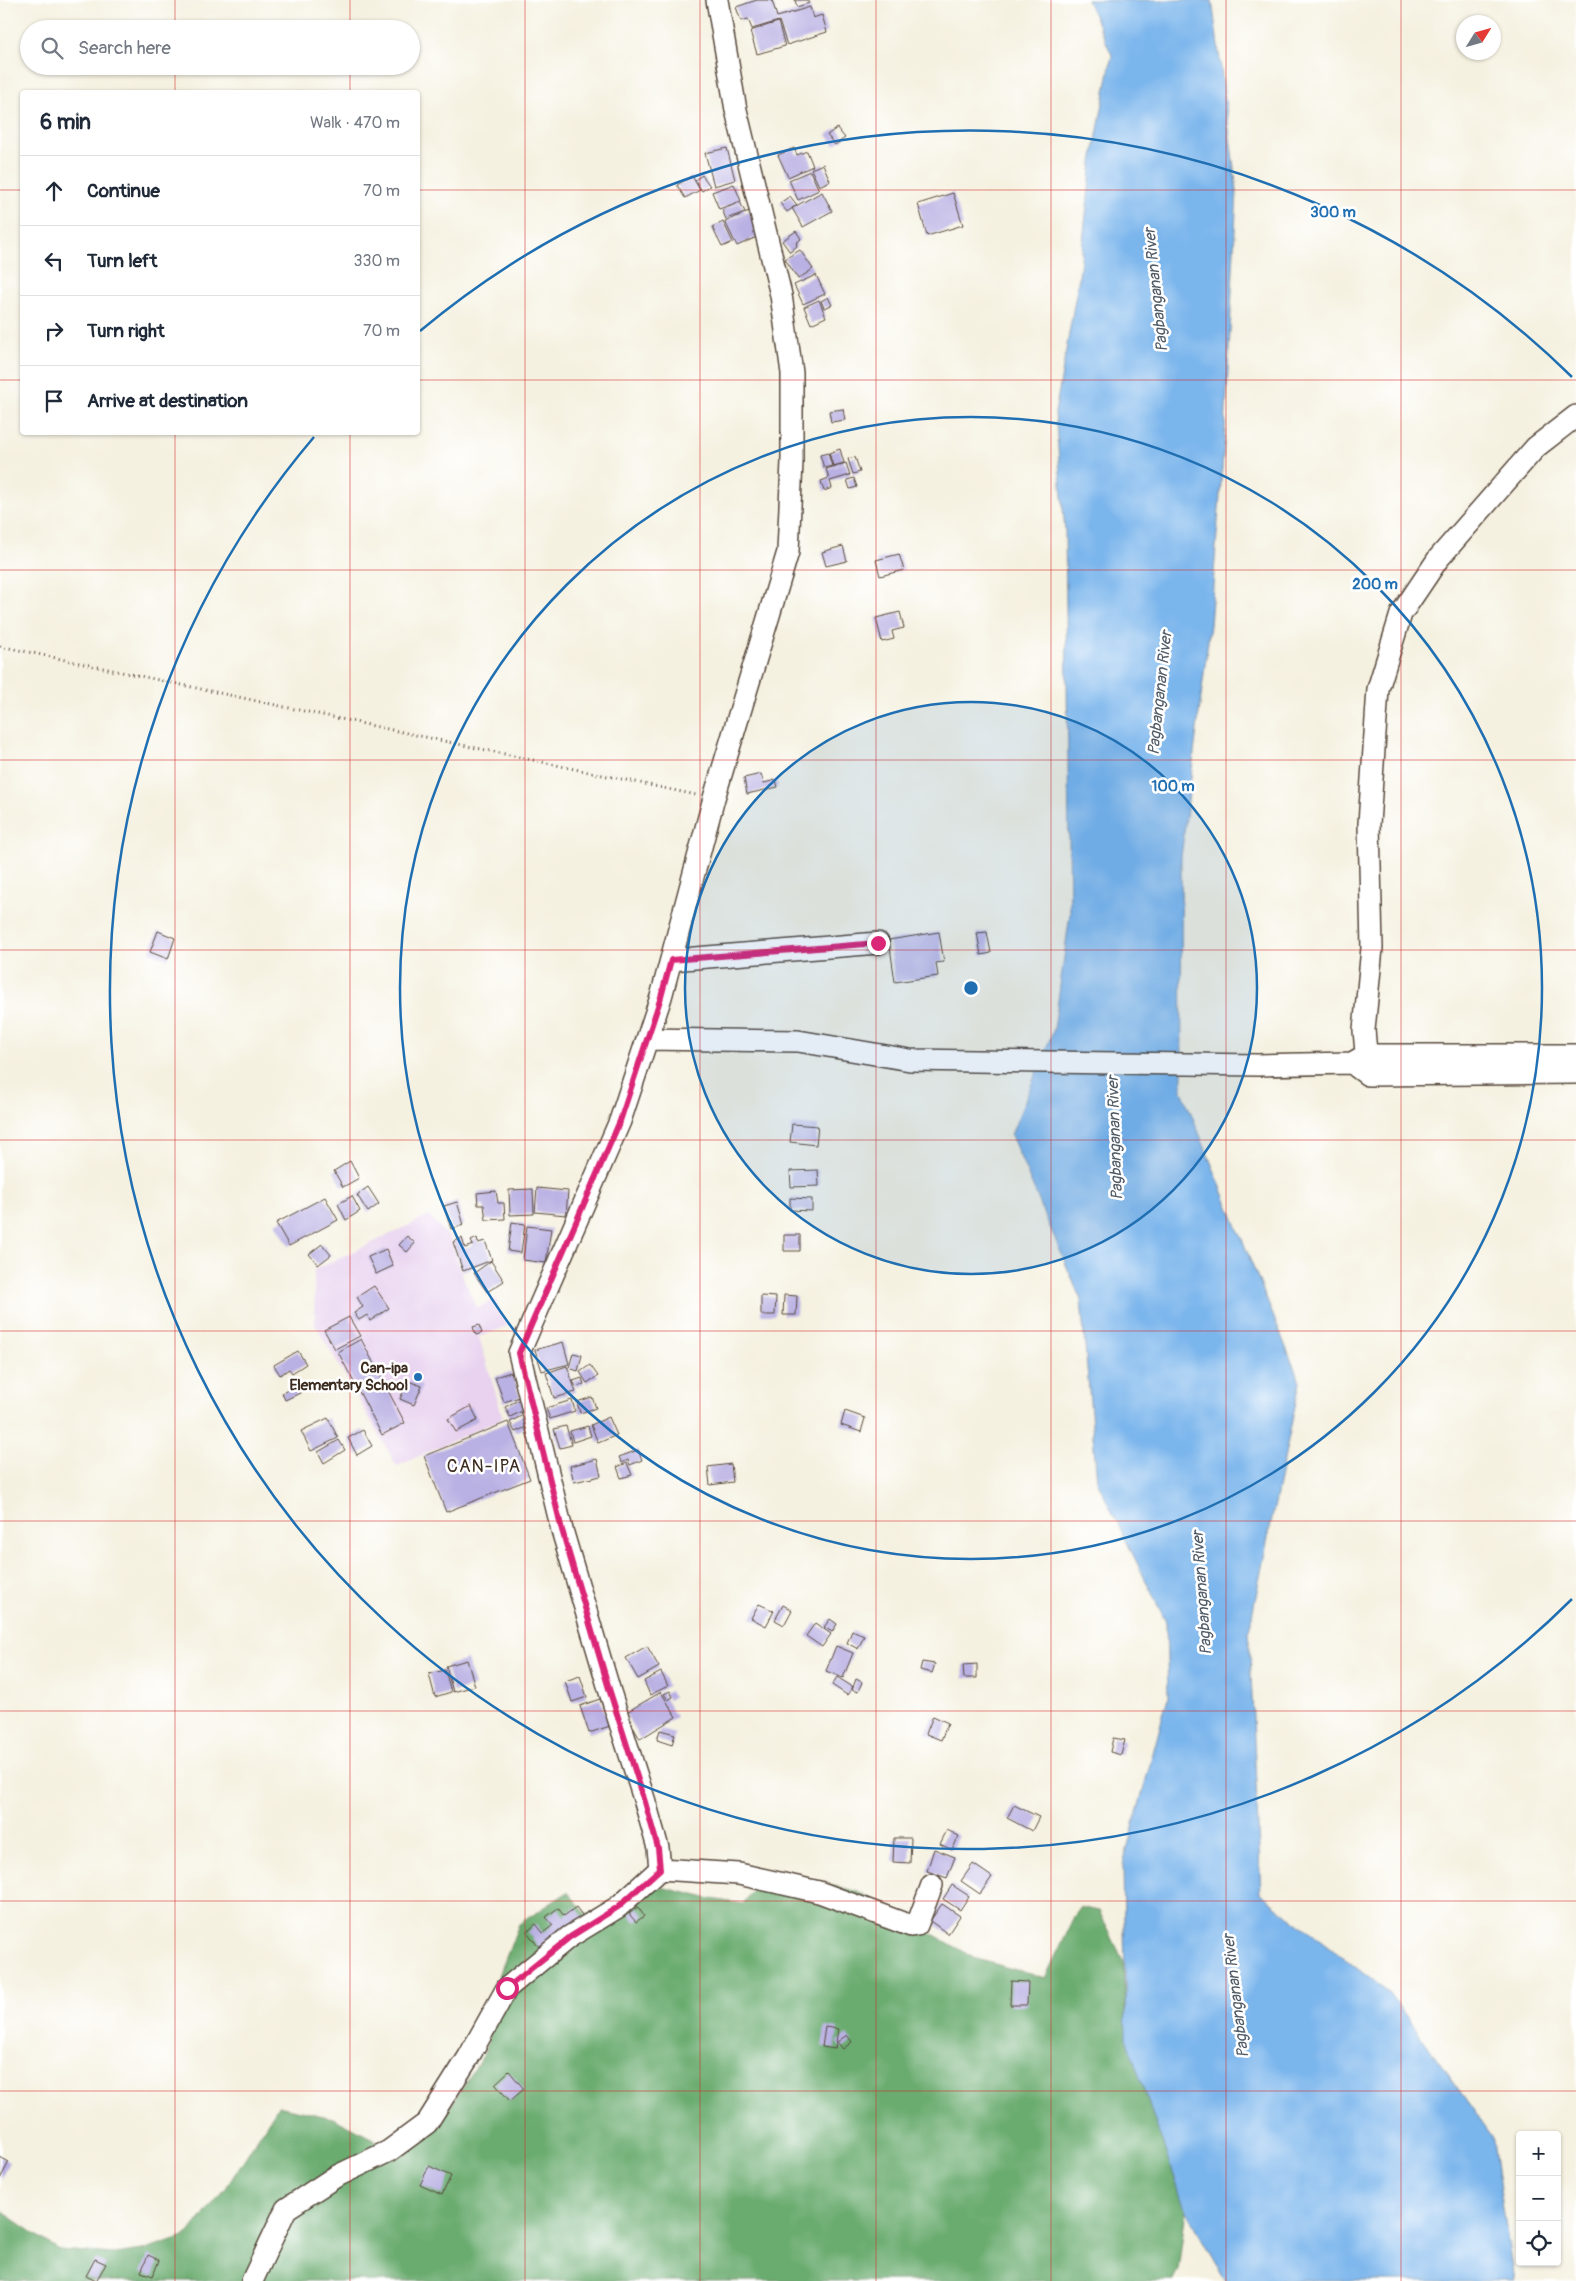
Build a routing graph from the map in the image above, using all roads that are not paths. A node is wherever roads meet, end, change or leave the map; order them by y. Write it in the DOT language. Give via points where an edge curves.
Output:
graph roads {
  1 [pos="717,0"];
  2 [pos="1576,416"];
  3 [pos="878,943"];
  4 [pos="671,960"];
  5 [pos="647,1039"];
  6 [pos="1576,1056"];
  7 [pos="1362,1064"];
  8 [pos="1576,1073"];
  9 [pos="660,1869"];
  10 [pos="932,1885"];
  11 [pos="252,2281"];
  1 -- 4 [label="street" via="736,110 781,295 792,373 788,552 714,798"];
  2 -- 7 [label="street" via="1536,447 1438,559 1401,614 1378,689 1369,824 1372,948"];
  3 -- 4 [label="street"];
  4 -- 5 [label="street"];
  5 -- 7 [label="street" via="798,1041 910,1060"];
  5 -- 9 [label="street" via="620,1121 519,1353 562,1530 645,1802 658,1848"];
  6 -- 7 [label="street"];
  7 -- 8 [label="street"];
  9 -- 10 [label="street" via="739,1874 819,1892 914,1927"];
  9 -- 11 [label="street" via="618,1907 570,1937 507,1988 427,2123 389,2150 335,2177 286,2209"];
}
